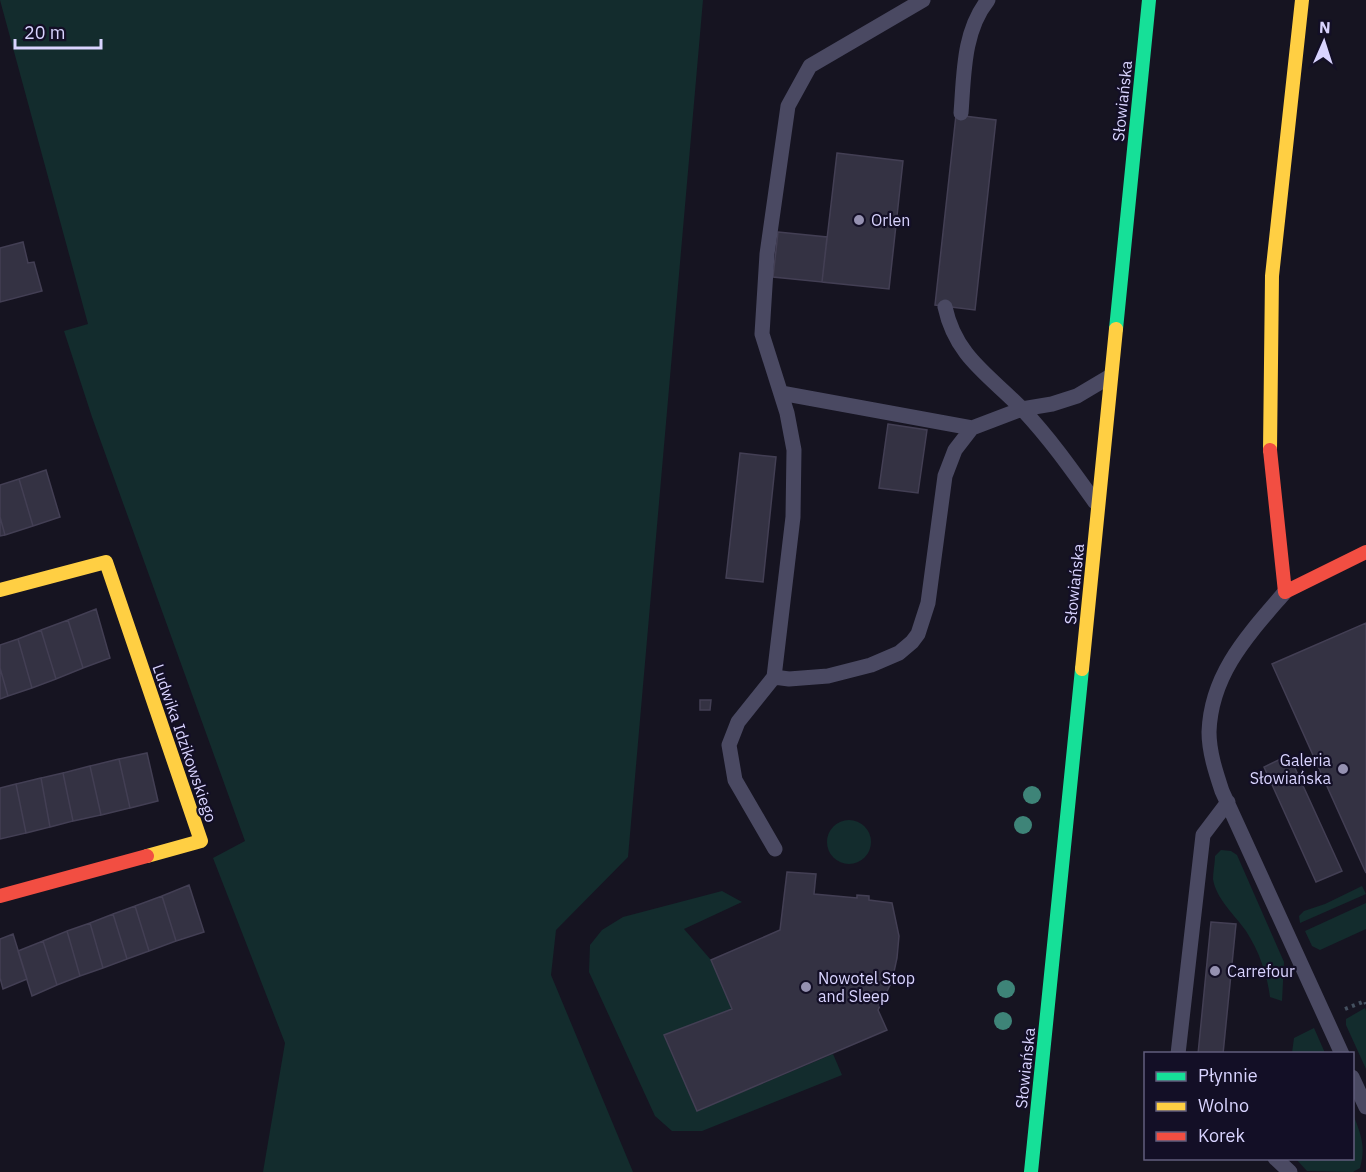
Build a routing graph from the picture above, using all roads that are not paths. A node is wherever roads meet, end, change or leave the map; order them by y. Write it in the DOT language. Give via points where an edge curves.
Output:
graph roads {
  1 [pos="923,0"];
  2 [pos="988,0"];
  3 [pos="1149,0"];
  4 [pos="1302,0"];
  5 [pos="961,113"];
  6 [pos="945,308"];
  7 [pos="1111,375"];
  8 [pos="781,393"];
  9 [pos="1022,409"];
  10 [pos="972,428"];
  11 [pos="1098,507"];
  12 [pos="1366,552"];
  13 [pos="0,590"];
  14 [pos="1286,592"];
  15 [pos="774,677"];
  16 [pos="1228,802"];
  17 [pos="775,849"];
  18 [pos="0,896"];
  19 [pos="1178,1052"];
  20 [pos="1342,1052"];
  21 [pos="1354,1079"];
  22 [pos="1366,1107"];
  23 [pos="1277,1160"];
  24 [pos="1031,1172"];
  25 [pos="1290,1172"];
  1 -- 8 [label="lane" via="810,66 788,106 767,254 762,334"];
  2 -- 5 [label="lane" via="970,32"];
  3 -- 7 [label="street, Słowiańska"];
  4 -- 14 [label="street" via="1272,276 1270,462"];
  6 -- 9 [label="lane" via="952,332 963,350"];
  7 -- 9 [label="lane" via="1077,396"];
  7 -- 11 [label="street, Słowiańska"];
  8 -- 10 [label="lane"];
  8 -- 15 [label="lane" via="794,450 794,517"];
  9 -- 10 [label="lane"];
  9 -- 11 [label="lane" via="1054,445"];
  10 -- 15 [label="lane" via="955,450 945,476 928,603 912,642 899,653 871,665 828,676"];
  11 -- 24 [label="street, Słowiańska"];
  12 -- 14 [label="street"];
  13 -- 18 [label="street, Ludwika Idzikowskiego" via="106,562 201,841"];
  14 -- 16 [label="lane" via="1230,660 1213,708 1209,733 1214,764"];
  15 -- 17 [label="lane" via="738,722 729,745 735,780"];
  16 -- 19 [label="lane" via="1203,835"];
  16 -- 20 [label="lane"];
  21 -- 22 [label="lane"];
  23 -- 25 [label="lane"];
}
